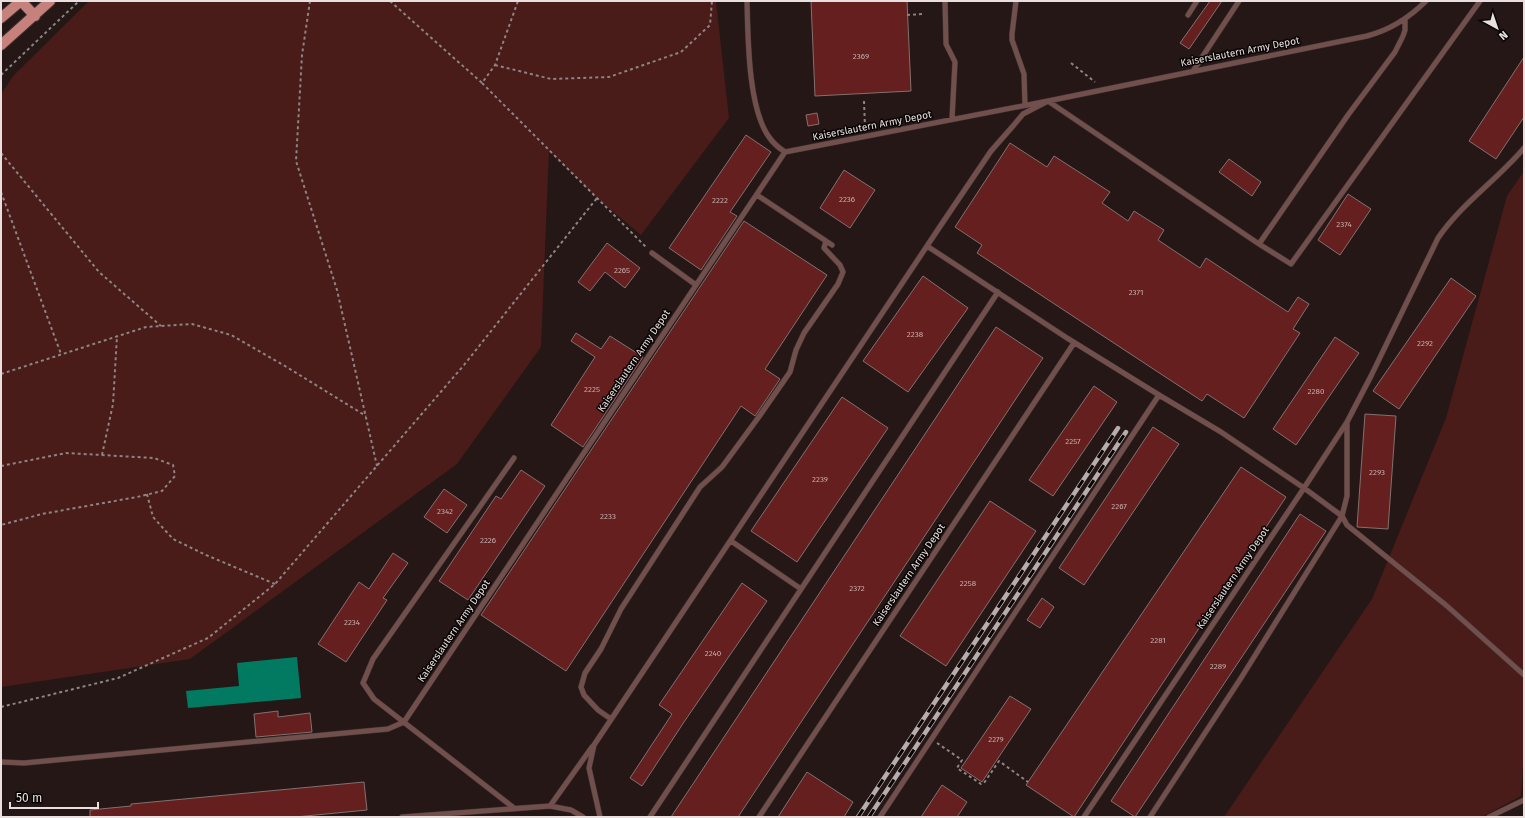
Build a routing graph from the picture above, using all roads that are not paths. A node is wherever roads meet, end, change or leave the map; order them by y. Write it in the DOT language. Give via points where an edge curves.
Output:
graph roads {
  1 [pos="21,1"];
  2 [pos="50,1"];
  3 [pos="747,1"];
  4 [pos="945,1"];
  5 [pos="1016,1"];
  6 [pos="1197,1"];
  7 [pos="1239,1"];
  8 [pos="1426,1"];
  9 [pos="1480,1"];
  10 [pos="1188,15"];
  11 [pos="35,16"];
  12 [pos="1,18"];
  13 [pos="1405,19"];
  14 [pos="1,45"];
  15 [pos="1193,71"];
  16 [pos="1048,101"];
  17 [pos="1025,105"];
  18 [pos="952,119"];
  19 [pos="1524,148"];
  20 [pos="785,152"];
  21 [pos="757,195"];
  22 [pos="826,240"];
  23 [pos="1259,244"];
  24 [pos="832,245"];
  25 [pos="927,246"];
  26 [pos="652,253"];
  27 [pos="696,285"];
  28 [pos="998,292"];
  29 [pos="1074,343"];
  30 [pos="1158,396"];
  31 [pos="1347,422"];
  32 [pos="514,458"];
  33 [pos="1304,488"];
  34 [pos="1342,516"];
  35 [pos="730,540"];
  36 [pos="801,588"];
  37 [pos="1524,676"];
  38 [pos="611,720"];
  39 [pos="404,722"];
  40 [pos="594,745"];
  41 [pos="1,762"];
  42 [pos="1524,800"];
  43 [pos="550,806"];
  44 [pos="514,808"];
  45 [pos="465,815"];
  46 [pos="402,817"];
  47 [pos="583,817"];
  48 [pos="600,817"];
  49 [pos="650,817"];
  50 [pos="759,817"];
  51 [pos="880,817"];
  52 [pos="1084,817"];
  53 [pos="1150,817"];
  54 [pos="1489,817"];
  1 -- 11 [label="main road"];
  1 -- 12 [label="main road"];
  2 -- 11 [label="main road"];
  3 -- 20 [label="lane" via="748,45 756,105 769,138"];
  4 -- 18 [label="lane" via="946,44 955,62"];
  5 -- 17 [label="lane" via="1012,40 1024,74"];
  6 -- 10 [label="lane"];
  7 -- 15 [label="lane"];
  8 -- 13 [label="lane, Kaiserslautern Army Depot"];
  9 -- 23 [label="lane" via="1291,264"];
  11 -- 14 [label="main road"];
  13 -- 15 [label="lane, Kaiserslautern Army Depot" via="1367,36"];
  13 -- 23 [label="lane" via="1405,30 1394,52"];
  15 -- 16 [label="lane, Kaiserslautern Army Depot"];
  16 -- 17 [label="lane, Kaiserslautern Army Depot"];
  16 -- 23 [label="lane"];
  16 -- 25 [label="lane, Kaiserslautern Army Depot" via="1024,114 991,151"];
  17 -- 18 [label="lane, Kaiserslautern Army Depot"];
  18 -- 20 [label="lane, Kaiserslautern Army Depot"];
  19 -- 31 [label="lane, Kaiserslautern Army Depot" via="1501,174 1462,208 1438,238"];
  20 -- 21 [label="lane, Kaiserslautern Army Depot"];
  21 -- 22 [label="lane"];
  21 -- 27 [label="lane, Kaiserslautern Army Depot"];
  22 -- 24 [label="lane"];
  22 -- 38 [label="lane" via="824,248 843,272 838,284 804,333 790,372 722,467 700,487 620,609 601,649 585,673 582,687 584,695"];
  25 -- 28 [label="lane"];
  25 -- 35 [label="lane, Kaiserslautern Army Depot"];
  26 -- 27 [label="lane"];
  27 -- 39 [label="lane, Kaiserslautern Army Depot"];
  28 -- 29 [label="lane"];
  28 -- 36 [label="lane"];
  29 -- 30 [label="lane"];
  29 -- 50 [label="lane, Kaiserslautern Army Depot"];
  30 -- 33 [label="lane" via="1221,432"];
  30 -- 51 [label="lane"];
  31 -- 33 [label="lane, Kaiserslautern Army Depot"];
  31 -- 34 [label="lane, Kaiserslautern Army Depot" via="1347,496"];
  32 -- 39 [label="lane" via="372,659 363,683 374,699"];
  33 -- 34 [label="lane"];
  33 -- 52 [label="lane, Kaiserslautern Army Depot"];
  34 -- 37 [label="lane" via="1347,525 1447,606"];
  34 -- 53 [label="lane, Kaiserslautern Army Depot" via="1242,678"];
  35 -- 36 [label="lane"];
  35 -- 38 [label="lane, Kaiserslautern Army Depot"];
  36 -- 49 [label="lane"];
  38 -- 40 [label="lane, Kaiserslautern Army Depot"];
  39 -- 41 [label="lane" via="388,729"];
  39 -- 44 [label="lane"];
  40 -- 43 [label="lane"];
  40 -- 48 [label="lane, Kaiserslautern Army Depot" via="589,768"];
  42 -- 54 [label="lane"];
  43 -- 44 [label="lane"];
  43 -- 47 [label="lane" via="571,810"];
  44 -- 45 [label="lane"];
  45 -- 46 [label="lane"];
}
